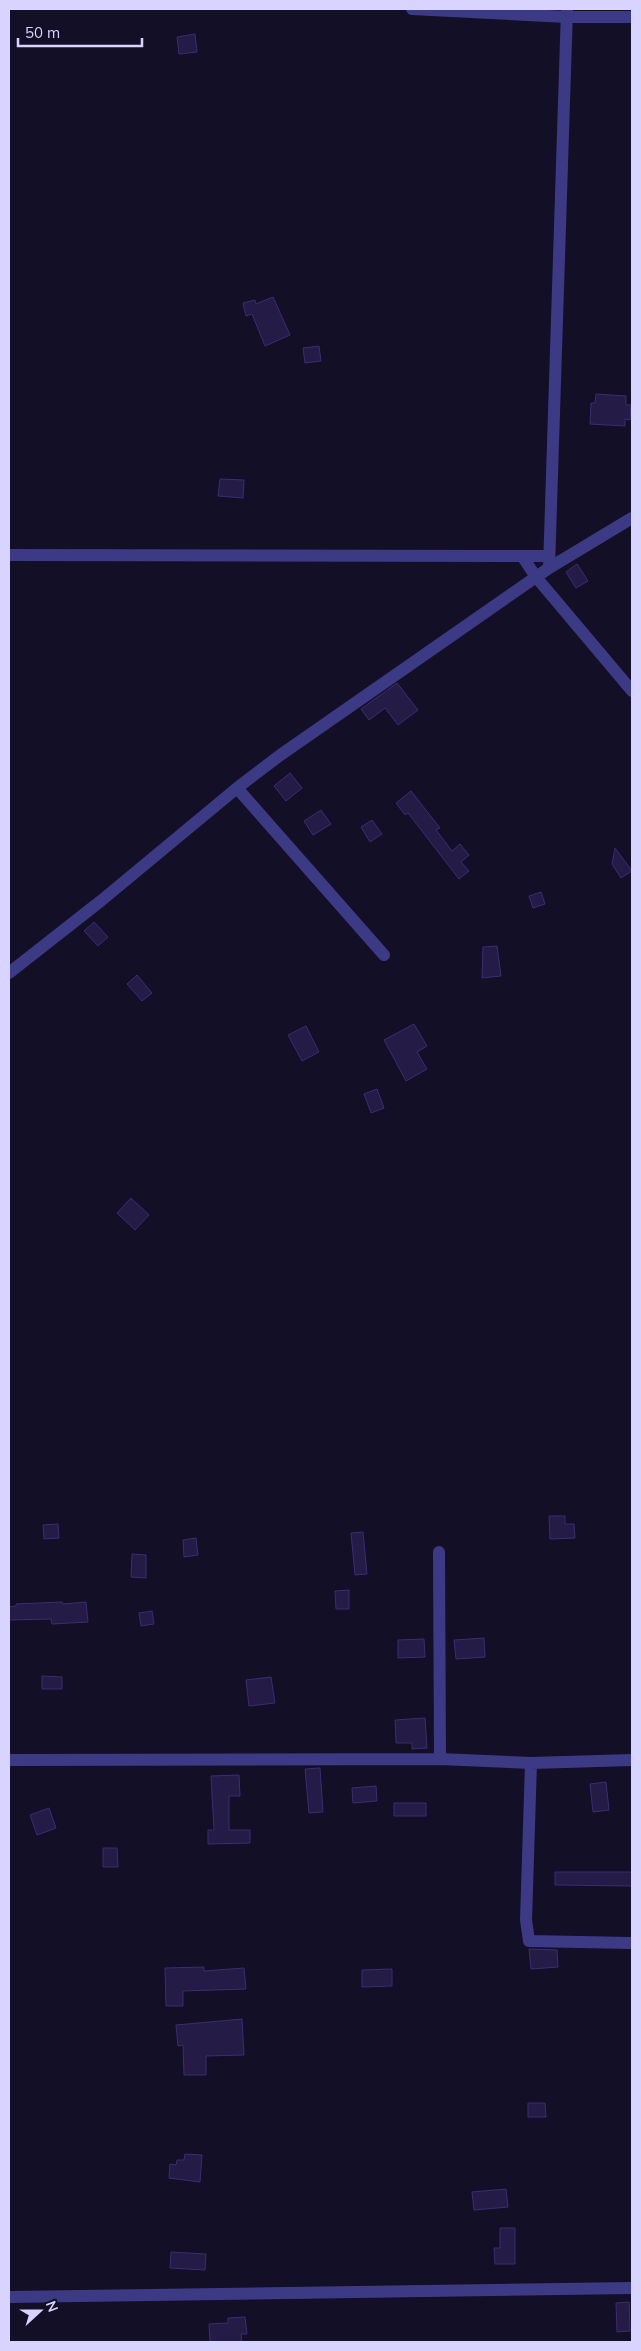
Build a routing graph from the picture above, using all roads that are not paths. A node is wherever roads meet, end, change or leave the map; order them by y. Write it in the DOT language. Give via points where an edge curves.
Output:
graph roads {
  1 [pos="412,9"];
  2 [pos="567,13"];
  3 [pos="632,17"];
  4 [pos="632,518"];
  5 [pos="9,555"];
  6 [pos="522,556"];
  7 [pos="549,562"];
  8 [pos="536,577"];
  9 [pos="632,691"];
  10 [pos="237,788"];
  11 [pos="384,955"];
  12 [pos="9,973"];
  13 [pos="440,1552"];
  14 [pos="9,1760"];
  15 [pos="440,1760"];
  16 [pos="632,1760"];
  17 [pos="531,1763"];
  18 [pos="630,1943"];
  19 [pos="632,2288"];
  20 [pos="9,2297"];
  1 -- 2 [label="street"];
  2 -- 3 [label="street"];
  2 -- 7 [label="street"];
  4 -- 7 [label="street"];
  5 -- 6 [label="street"];
  6 -- 7 [label="street"];
  6 -- 8 [label="street"];
  7 -- 8 [label="street"];
  8 -- 9 [label="street"];
  8 -- 10 [label="street"];
  10 -- 11 [label="street"];
  10 -- 12 [label="street"];
  13 -- 15 [label="street"];
  14 -- 15 [label="street"];
  15 -- 17 [label="street"];
  16 -- 17 [label="street"];
  17 -- 18 [label="street" via="526,1920 529,1941"];
  19 -- 20 [label="street"];
}
